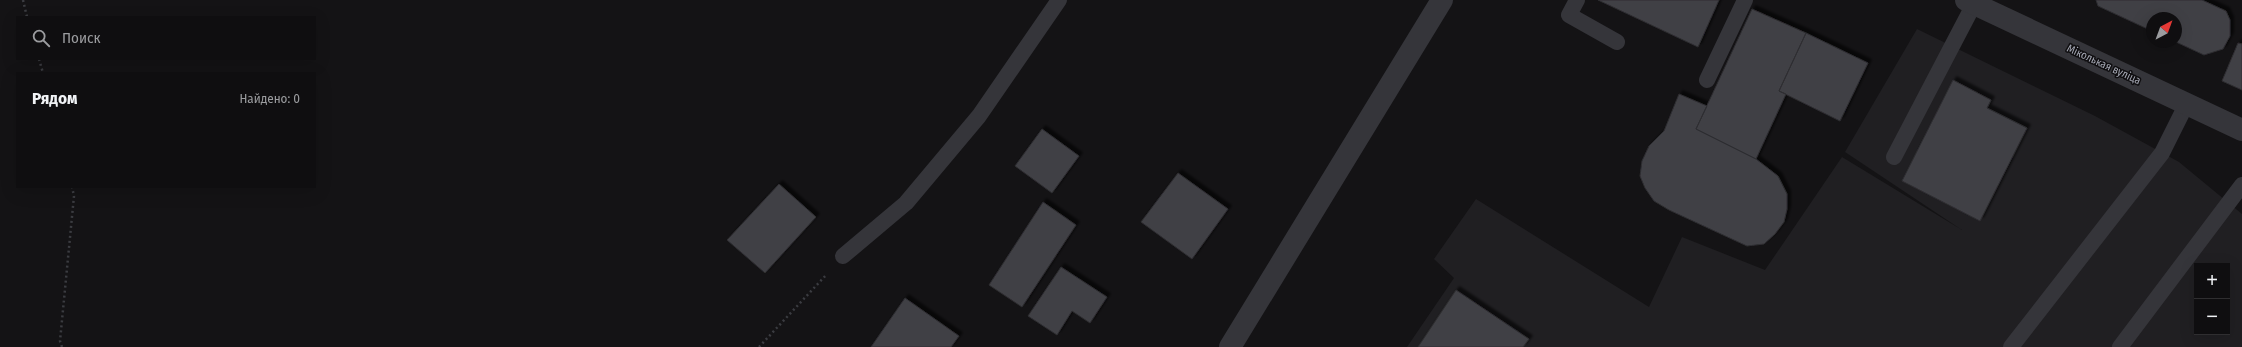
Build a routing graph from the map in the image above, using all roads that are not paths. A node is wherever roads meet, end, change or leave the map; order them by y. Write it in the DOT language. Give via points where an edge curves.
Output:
graph roads {
  1 [pos="1059,0"];
  2 [pos="1442,0"];
  3 [pos="1577,0"];
  4 [pos="1745,0"];
  5 [pos="1970,2"];
  6 [pos="1617,42"];
  7 [pos="1707,80"];
  8 [pos="2187,102"];
  9 [pos="2242,130"];
  10 [pos="1894,157"];
  11 [pos="2242,185"];
  12 [pos="843,256"];
  13 [pos="1230,347"];
  14 [pos="2011,347"];
  15 [pos="2120,347"];
  1 -- 12 [label="lane" via="979,116 906,203"];
  2 -- 13 [label="street"];
  3 -- 6 [label="lane" via="1569,15"];
  4 -- 7 [label="lane"];
  5 -- 8 [label="street, Міколькая вуліца"];
  5 -- 10 [label="lane"];
  8 -- 9 [label="street, Міколькая вуліца"];
  8 -- 14 [label="lane" via="2162,153"];
  11 -- 15 [label="lane"];
}
